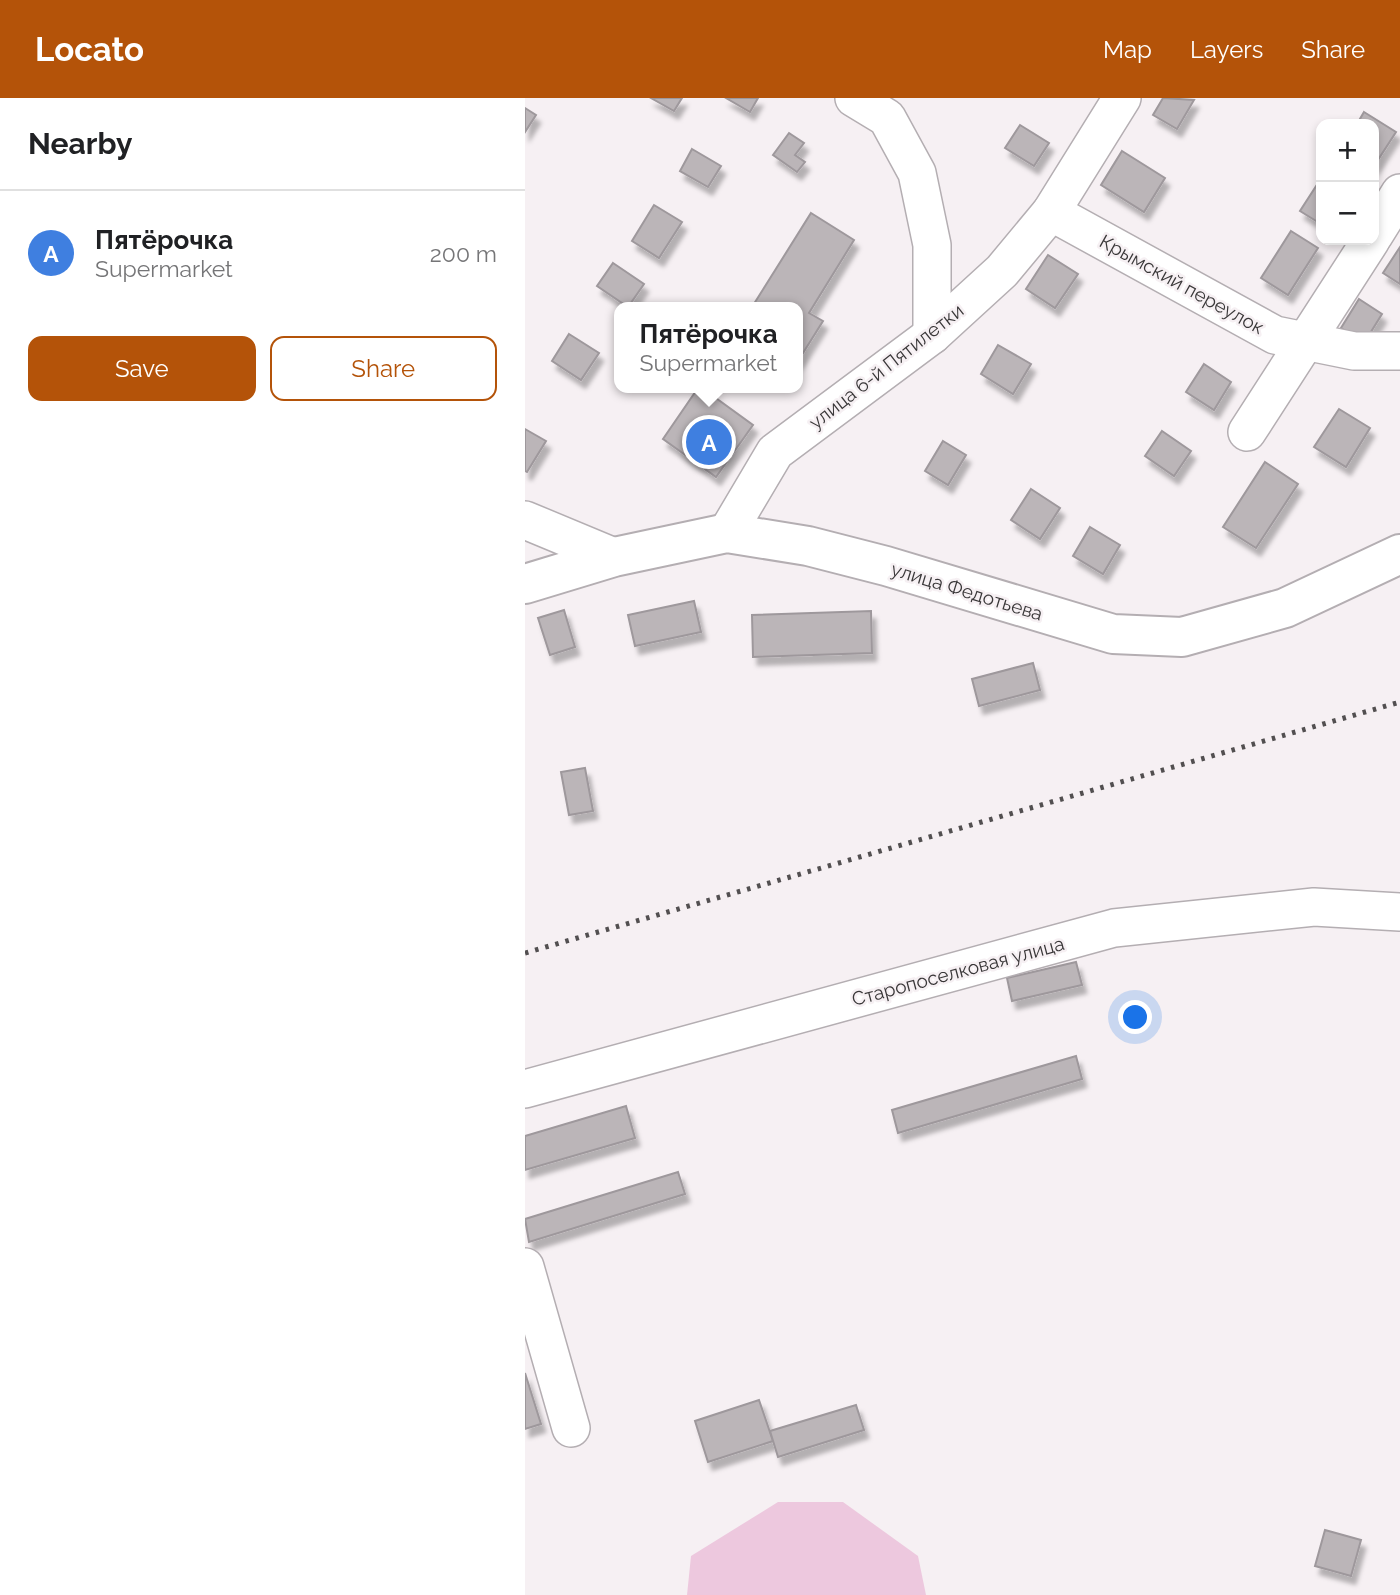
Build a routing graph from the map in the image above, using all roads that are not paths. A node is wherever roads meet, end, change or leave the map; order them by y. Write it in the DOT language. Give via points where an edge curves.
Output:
graph roads {
  1 [pos="853,98"];
  2 [pos="1122,98"];
  3 [pos="1400,193"];
  4 [pos="1051,212"];
  5 [pos="1379,227"];
  6 [pos="1368,245"];
  7 [pos="932,335"];
  8 [pos="1307,342"];
  9 [pos="1400,351"];
  10 [pos="1247,432"];
  11 [pos="525,520"];
  12 [pos="727,533"];
  13 [pos="1400,554"];
  14 [pos="614,557"];
  15 [pos="525,584"];
  16 [pos="1400,912"];
  17 [pos="525,1089"];
  18 [pos="525,1267"];
  19 [pos="571,1428"];
  1 -- 7 [label="street" via="887,118 917,173 932,245"];
  2 -- 4 [label="street, улица 6-й Пятилетки"];
  3 -- 5 [label="street"];
  4 -- 7 [label="street, улица 6-й Пятилетки" via="1002,271"];
  4 -- 8 [label="street, Крымский переулок" via="1275,335"];
  6 -- 8 [label="street"];
  7 -- 12 [label="street, улица 6-й Пятилетки" via="775,452"];
  8 -- 9 [label="street, Крымский переулок" via="1355,351"];
  8 -- 10 [label="street"];
  11 -- 14 [label="street"];
  12 -- 13 [label="main road, улица Федотьева" via="808,546 886,566 1113,634 1182,637 1285,608"];
  12 -- 14 [label="main road, улица Федотьева"];
  14 -- 15 [label="main road, улица Федотьева"];
  16 -- 17 [label="street, Старопоселковая улица" via="1314,907 1114,928"];
  18 -- 19 [label="street"];
}
